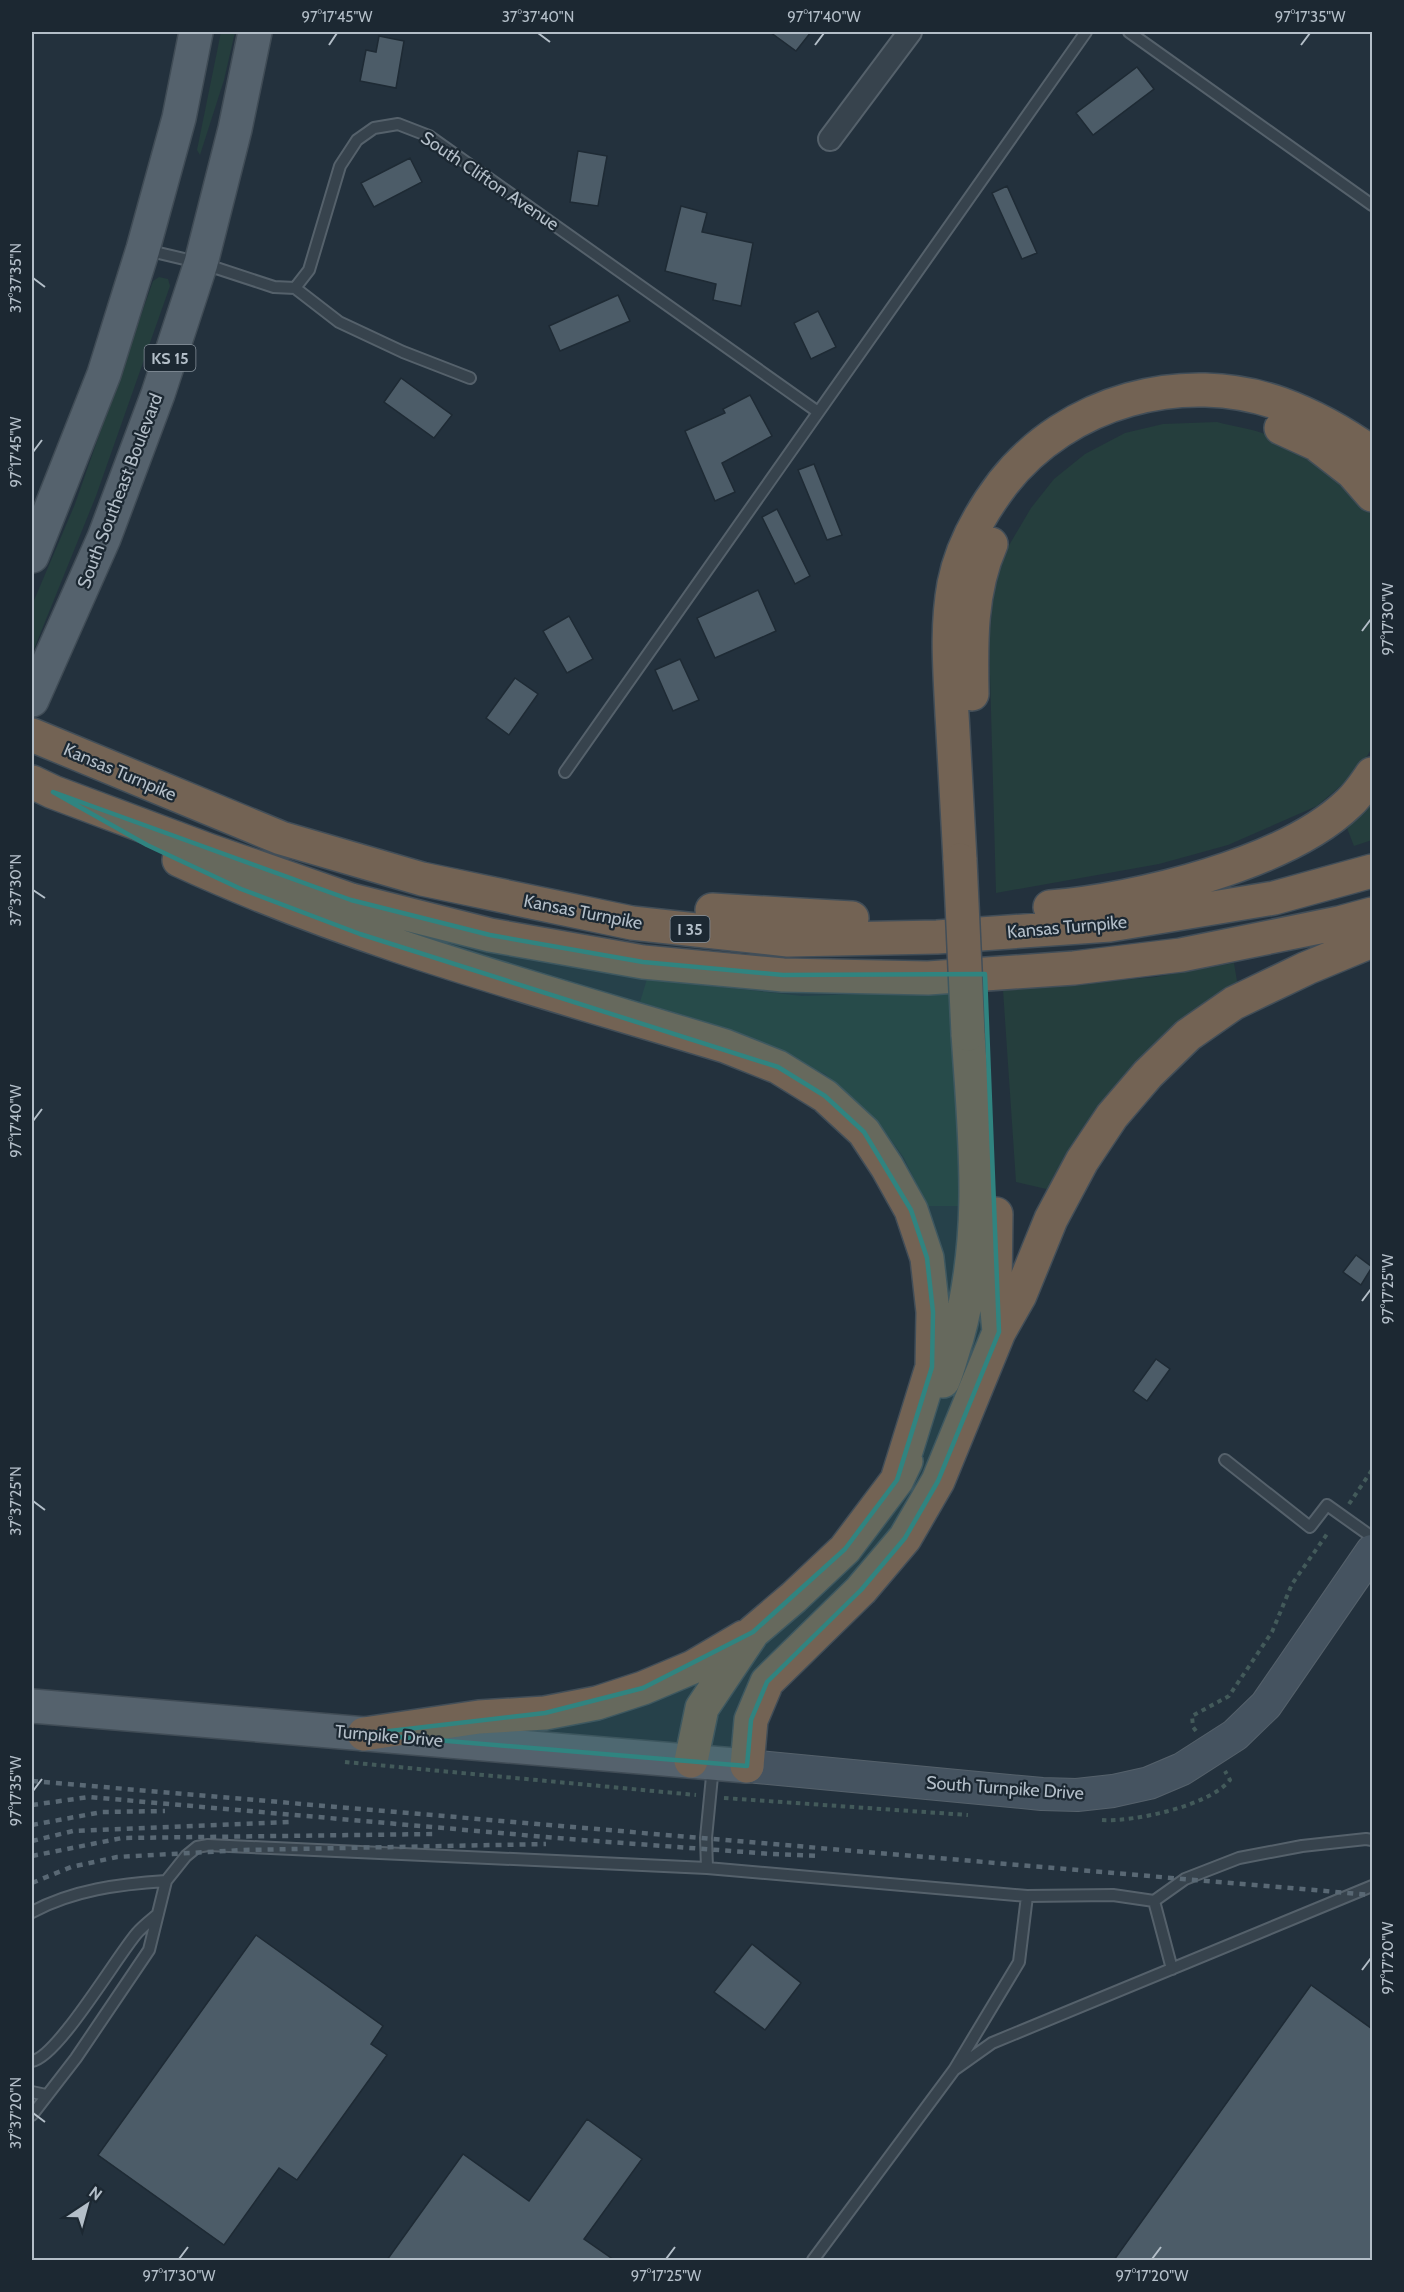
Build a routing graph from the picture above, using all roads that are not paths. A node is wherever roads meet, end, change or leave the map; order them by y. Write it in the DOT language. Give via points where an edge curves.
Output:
graph roads {
  1 [pos="196,32"];
  2 [pos="255,32"];
  3 [pos="910,32"];
  4 [pos="1086,32"];
  5 [pos="1130,32"];
  6 [pos="830,139"];
  7 [pos="1372,205"];
  8 [pos="143,249"];
  9 [pos="201,263"];
  10 [pos="295,288"];
  11 [pos="470,378"];
  12 [pos="818,412"];
  13 [pos="1372,453"];
  14 [pos="1372,495"];
  15 [pos="32,556"];
  16 [pos="38,686"];
  17 [pos="32,735"];
  18 [pos="565,772"];
  19 [pos="1372,774"];
  20 [pos="42,787"];
  21 [pos="968,859"];
  22 [pos="1372,870"];
  23 [pos="422,879"];
  24 [pos="1372,914"];
  25 [pos="1372,941"];
  26 [pos="978,1032"];
  27 [pos="999,1332"];
  28 [pos="1225,1460"];
  29 [pos="897,1480"];
  30 [pos="1372,1537"];
  31 [pos="1372,1551"];
  32 [pos="753,1632"];
  33 [pos="32,1706"];
  34 [pos="364,1734"];
  35 [pos="702,1762"];
  36 [pos="747,1766"];
  37 [pos="1372,1840"];
  38 [pos="707,1868"];
  39 [pos="166,1881"];
  40 [pos="1372,1886"];
  41 [pos="1027,1896"];
  42 [pos="1154,1901"];
  43 [pos="32,1912"];
  44 [pos="158,1914"];
  45 [pos="1172,1969"];
  46 [pos="32,2061"];
  47 [pos="954,2070"];
  48 [pos="32,2092"];
  49 [pos="46,2095"];
  50 [pos="32,2115"];
  51 [pos="813,2260"];
  1 -- 8 [label="main road"];
  2 -- 9 [label="main road, South Southeast Boulevard / KS 15"];
  3 -- 6 [label="street"];
  4 -- 12 [label="lane"];
  5 -- 7 [label="lane"];
  8 -- 9 [label="lane"];
  8 -- 15 [label="main road" via="104,374"];
  9 -- 10 [label="lane" via="274,287"];
  9 -- 16 [label="main road, South Southeast Boulevard / KS 15" via="158,394 104,538"];
  10 -- 11 [label="lane" via="339,322"];
  10 -- 12 [label="lane, South Clifton Avenue" via="309,270 340,166 357,140 374,128 398,124 429,136"];
  12 -- 18 [label="lane"];
  13 -- 21 [label="highway" via="1315,418 1279,404 1244,395 1184,390 1120,403 1084,416 1053,434 1020,462 990,500 967,542 954,582 948,637"];
  14 -- 21 [label="highway" via="1352,472 1316,444 1272,424 1227,411 1180,410 1136,416 1094,433 1059,456 1024,488 998,527 981,567 971,660"];
  17 -- 23 [label="highway, Kansas Turnpike / I 35" via="281,838"];
  19 -- 23 [label="highway" via="1349,803 1307,835 1178,885 1090,904 952,916 842,918 684,909 527,888"];
  20 -- 24 [label="highway, I 35" via="362,903 490,935 631,960 771,974 928,978 1074,968 1181,955"];
  20 -- 29 [label="highway" via="147,845 242,889 360,934 725,1046 778,1067 825,1096 864,1132 887,1167 910,1210 927,1258 933,1312 933,1367"];
  21 -- 26 [label="highway, bridge"];
  22 -- 23 [label="highway, Kansas Turnpike / I 35" via="1274,898 1110,925 937,937 788,940 632,923"];
  25 -- 27 [label="highway" via="1234,1003 1188,1035 1148,1074 1112,1116 1082,1161"];
  26 -- 27 [label="highway" via="996,1190 995,1290"];
  26 -- 29 [label="highway" via="975,1242 964,1313 947,1372"];
  27 -- 36 [label="highway" via="938,1481 905,1538 861,1590 767,1682 751,1720"];
  28 -- 30 [label="lane" via="1310,1527 1327,1505"];
  29 -- 32 [label="highway" via="845,1549"];
  31 -- 36 [label="street, South Turnpike Drive" via="1266,1705 1227,1741 1182,1769 1149,1783 1077,1795 1042,1794"];
  32 -- 34 [label="highway" via="693,1667 597,1702 545,1713 479,1717"];
  32 -- 35 [label="highway" via="702,1708"];
  33 -- 34 [label="main road, Turnpike Drive"];
  34 -- 35 [label="main road, Turnpike Drive"];
  35 -- 36 [label="main road, Turnpike Drive"];
  35 -- 38 [label="lane"];
  37 -- 42 [label="lane" via="1302,1846 1239,1858 1185,1879"];
  38 -- 39 [label="lane" via="208,1845 186,1856"];
  38 -- 41 [label="lane"];
  39 -- 43 [label="lane" via="120,1884 51,1902"];
  39 -- 44 [label="lane"];
  40 -- 45 [label="lane"];
  41 -- 42 [label="lane" via="1113,1895"];
  41 -- 47 [label="lane" via="1019,1962"];
  42 -- 45 [label="lane"];
  44 -- 46 [label="lane" via="137,1933 48,2052"];
  44 -- 49 [label="lane" via="149,1950 76,2058"];
  45 -- 47 [label="lane" via="992,2043"];
  47 -- 51 [label="lane"];
  48 -- 49 [label="lane"];
  49 -- 50 [label="lane"];
}
